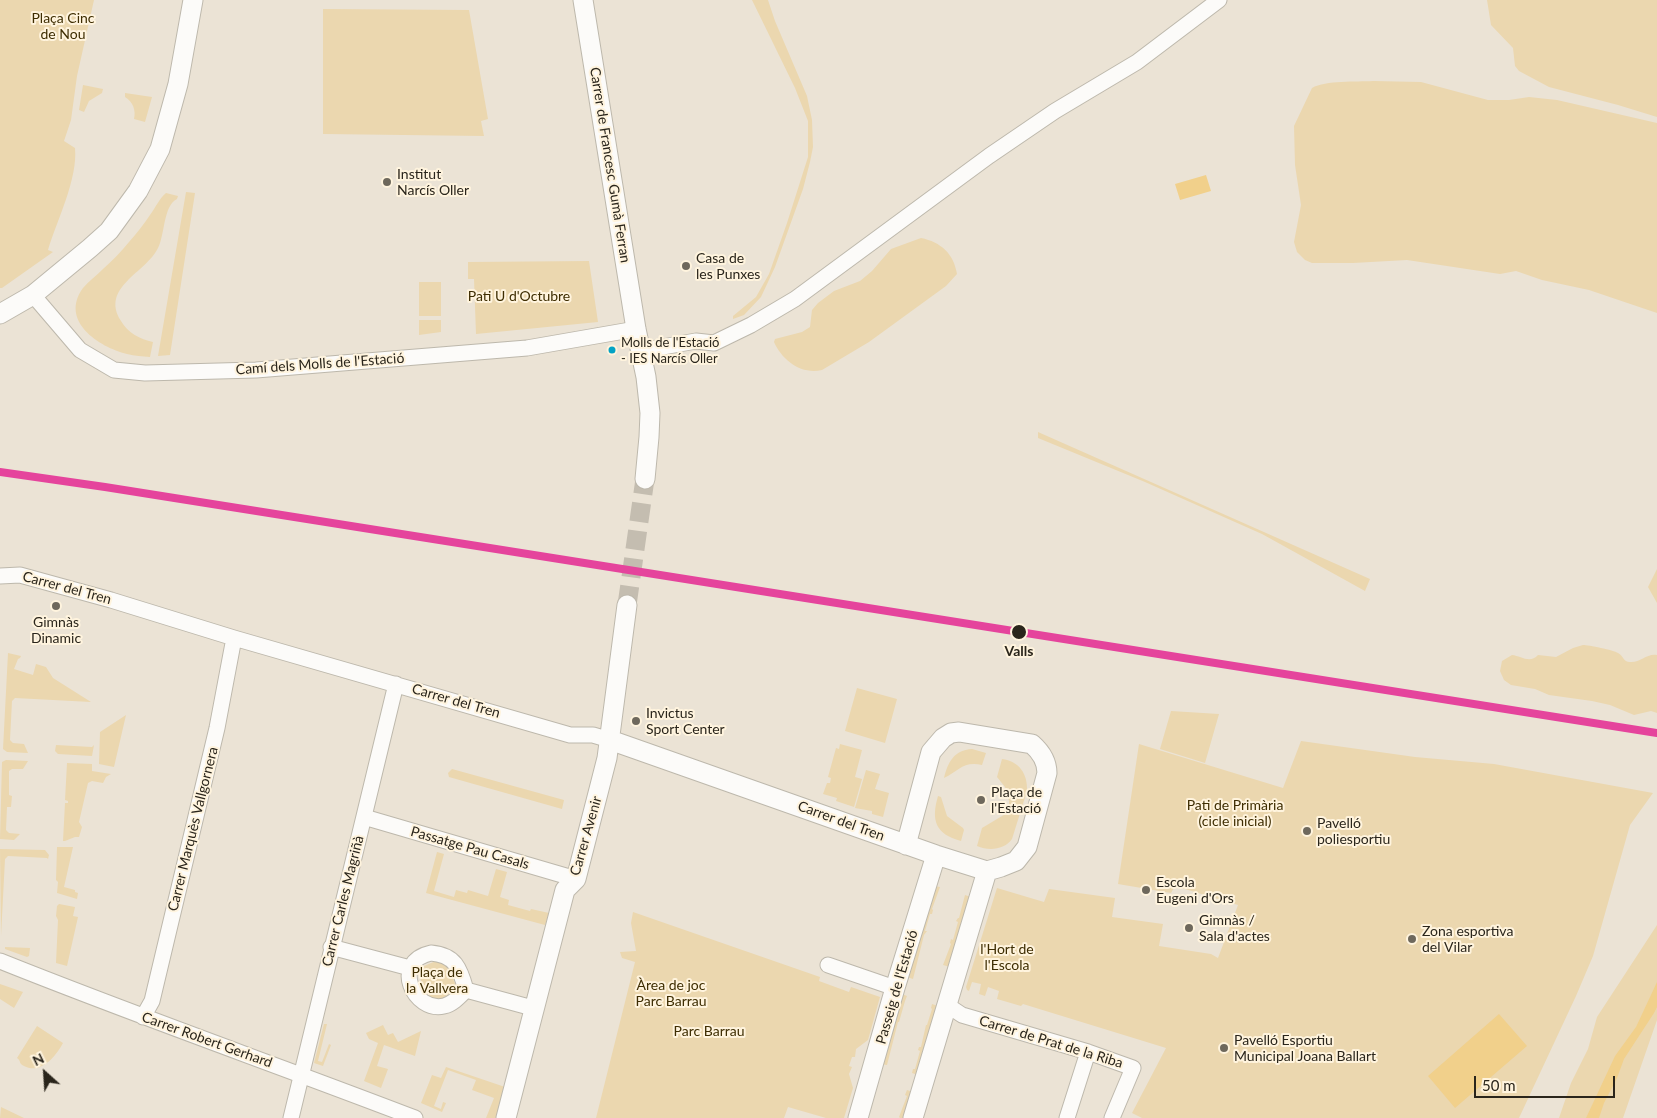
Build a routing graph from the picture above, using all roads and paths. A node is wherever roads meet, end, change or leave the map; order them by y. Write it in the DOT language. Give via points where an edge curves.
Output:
graph roads {
  1 [pos="193,0"];
  2 [pos="583,0"];
  3 [pos="1219,0"];
  4 [pos="33,295"];
  5 [pos="0,314"];
  6 [pos="636,329"];
  7 [pos="640,351"];
  8 [pos="645,479"];
  9 [pos="0,576"];
  10 [pos="627,605"];
  11 [pos="234,638"];
  12 [pos="396,684"];
  13 [pos="610,740"];
  14 [pos="364,817"];
  15 [pos="906,845"];
  16 [pos="936,855"];
  17 [pos="986,871"];
  18 [pos="576,878"];
  19 [pos="331,947"];
  20 [pos="0,961"];
  21 [pos="828,965"];
  22 [pos="410,968"];
  23 [pos="895,988"];
  24 [pos="466,990"];
  25 [pos="947,1005"];
  26 [pos="534,1007"];
  27 [pos="143,1017"];
  28 [pos="1088,1052"];
  29 [pos="302,1074"];
  30 [pos="291,1118"];
  31 [pos="414,1118"];
  32 [pos="506,1118"];
  33 [pos="858,1118"];
  34 [pos="913,1118"];
  35 [pos="1067,1118"];
  36 [pos="1112,1118"];
  1 -- 4 [label="street" via="176,94 160,149 138,191 109,231"];
  2 -- 6 [label="street, Carrer de Francesc Gumà Ferran"];
  3 -- 7 [label="street" via="1137,62 1055,111 989,156 795,299 714,343 696,341"];
  4 -- 5 [label="street"];
  4 -- 6 [label="street, Camí dels Molls de l'Estació" via="80,350 114,370 145,374 256,370 527,348"];
  6 -- 7 [label="street"];
  7 -- 8 [label="street" via="650,422"];
  9 -- 11 [label="street, Carrer del Tren" via="20,575"];
  10 -- 13 [label="street, Carrer Avenir"];
  11 -- 12 [label="street, Carrer del Tren"];
  11 -- 27 [label="street, Carrer Marquès Vallgornera" via="217,728 152,1001"];
  12 -- 13 [label="street, Carrer del Tren" via="570,735 593,735"];
  12 -- 14 [label="street, Carrer Carles Magriñà"];
  13 -- 15 [label="street, Carrer del Tren"];
  13 -- 18 [label="street, Carrer Avenir"];
  14 -- 18 [label="street, Passatge Pau Casals"];
  14 -- 19 [label="street, Carrer Carles Magriñà"];
  15 -- 16 [label="street"];
  15 -- 17 [label="street" via="931,752 942,738 959,732 1032,744 1040,751 1047,773 1027,847 1016,861"];
  16 -- 17 [label="street"];
  16 -- 23 [label="street, Passeig de l'Estació"];
  17 -- 25 [label="street"];
  18 -- 26 [label="street, Carrer Avenir" via="565,890"];
  19 -- 22 [label="street"];
  19 -- 29 [label="street, Carrer Carles Magriñà"];
  20 -- 27 [label="street, Carrer Robert Gerhard"];
  21 -- 23 [label="street"];
  22 -- 24 [label="street" via="422,955 431,953 448,957 459,971"];
  22 -- 24 [label="street" via="412,990 425,1003 446,1006"];
  23 -- 33 [label="street, Passeig de l'Estació"];
  24 -- 26 [label="street"];
  25 -- 28 [label="street, Carrer de Prat de la Riba" via="962,1014"];
  25 -- 34 [label="street"];
  26 -- 32 [label="street, Carrer Avenir"];
  27 -- 29 [label="street, Carrer Robert Gerhard"];
  28 -- 35 [label="street"];
  28 -- 36 [label="street, Carrer de Prat de la Riba" via="1133,1068"];
  29 -- 30 [label="street, Carrer Carles Magriñà"];
  29 -- 31 [label="street, Carrer Robert Gerhard"];
}
